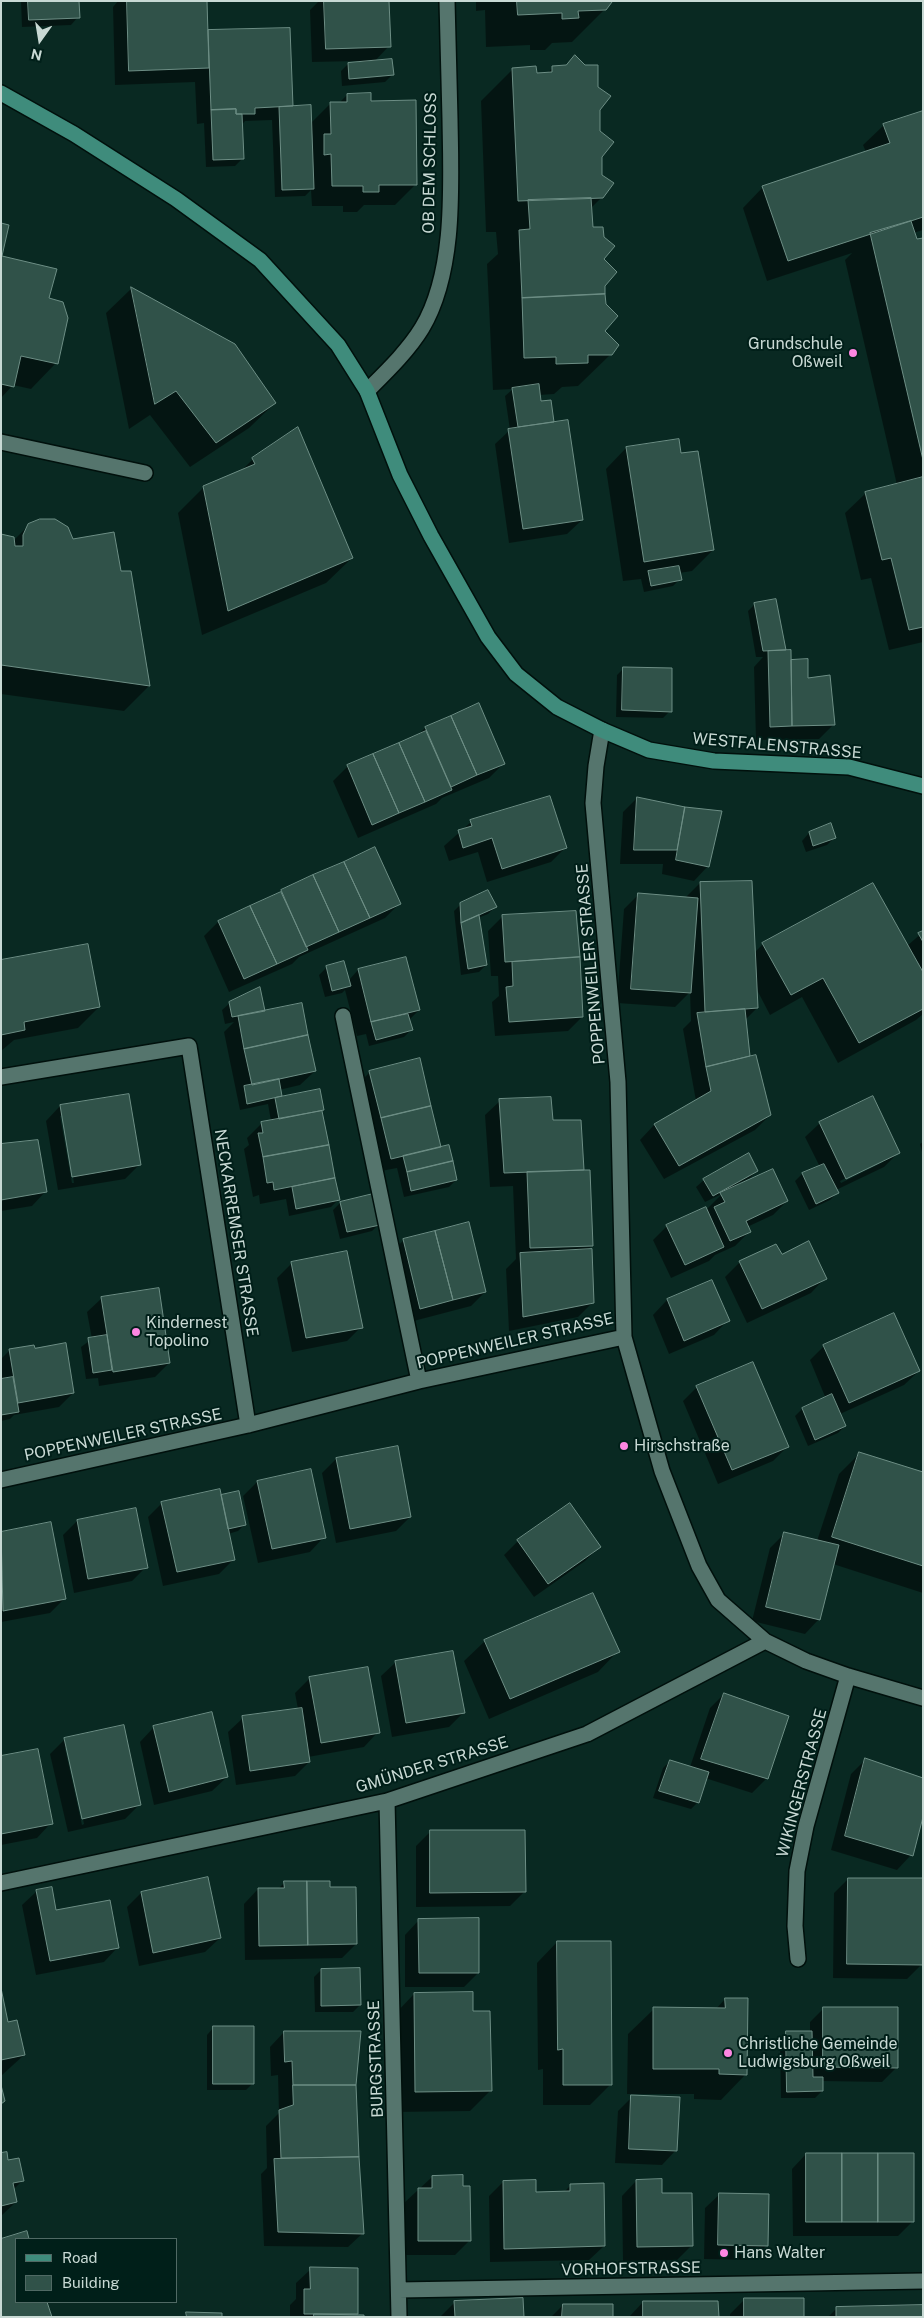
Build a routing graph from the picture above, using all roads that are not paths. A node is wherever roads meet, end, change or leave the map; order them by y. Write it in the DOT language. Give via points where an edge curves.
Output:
graph roads {
  1 [pos="447,1"];
  2 [pos="1,92"];
  3 [pos="367,391"];
  4 [pos="1,442"];
  5 [pos="145,473"];
  6 [pos="602,730"];
  7 [pos="923,786"];
  8 [pos="343,1016"];
  9 [pos="1,1077"];
  10 [pos="624,1337"];
  11 [pos="419,1381"];
  12 [pos="248,1425"];
  13 [pos="1,1480"];
  14 [pos="765,1640"];
  15 [pos="848,1676"];
  16 [pos="923,1698"];
  17 [pos="387,1801"];
  18 [pos="1,1884"];
  19 [pos="798,1958"];
  20 [pos="923,2281"];
  21 [pos="399,2290"];
  22 [pos="399,2317"];
  1 -- 3 [label="street, OB DEM SCHLOSS" via="451,176 445,265 436,299 422,328"];
  2 -- 3 [label="main road, WESTFALENSTRASSE" via="176,199 260,260 338,345"];
  3 -- 6 [label="main road, WESTFALENSTRASSE" via="400,475 488,637 516,674 557,707"];
  4 -- 5 [label="street"];
  6 -- 7 [label="main road, WESTFALENSTRASSE" via="658,752 714,761 849,767"];
  6 -- 10 [label="street, POPPENWEILER STRASSE" via="593,803 618,1082"];
  8 -- 11 [label="street"];
  9 -- 12 [label="street, NECKARREMSER STRASSE" via="189,1046"];
  10 -- 11 [label="street, POPPENWEILER STRASSE"];
  10 -- 14 [label="street" via="662,1471 698,1566 718,1600"];
  11 -- 12 [label="street, POPPENWEILER STRASSE"];
  12 -- 13 [label="street, POPPENWEILER STRASSE"];
  14 -- 15 [label="street" via="806,1661"];
  14 -- 17 [label="street, GMÜNDER STRASSE" via="587,1734"];
  15 -- 16 [label="street"];
  15 -- 19 [label="street, WIKINGERSTRASSE" via="806,1826 797,1871 795,1926"];
  17 -- 18 [label="street, GMÜNDER STRASSE"];
  17 -- 21 [label="street, BURGSTRASSE"];
  20 -- 21 [label="street, VORHOFSTRASSE"];
  21 -- 22 [label="street, BURGSTRASSE"];
}
